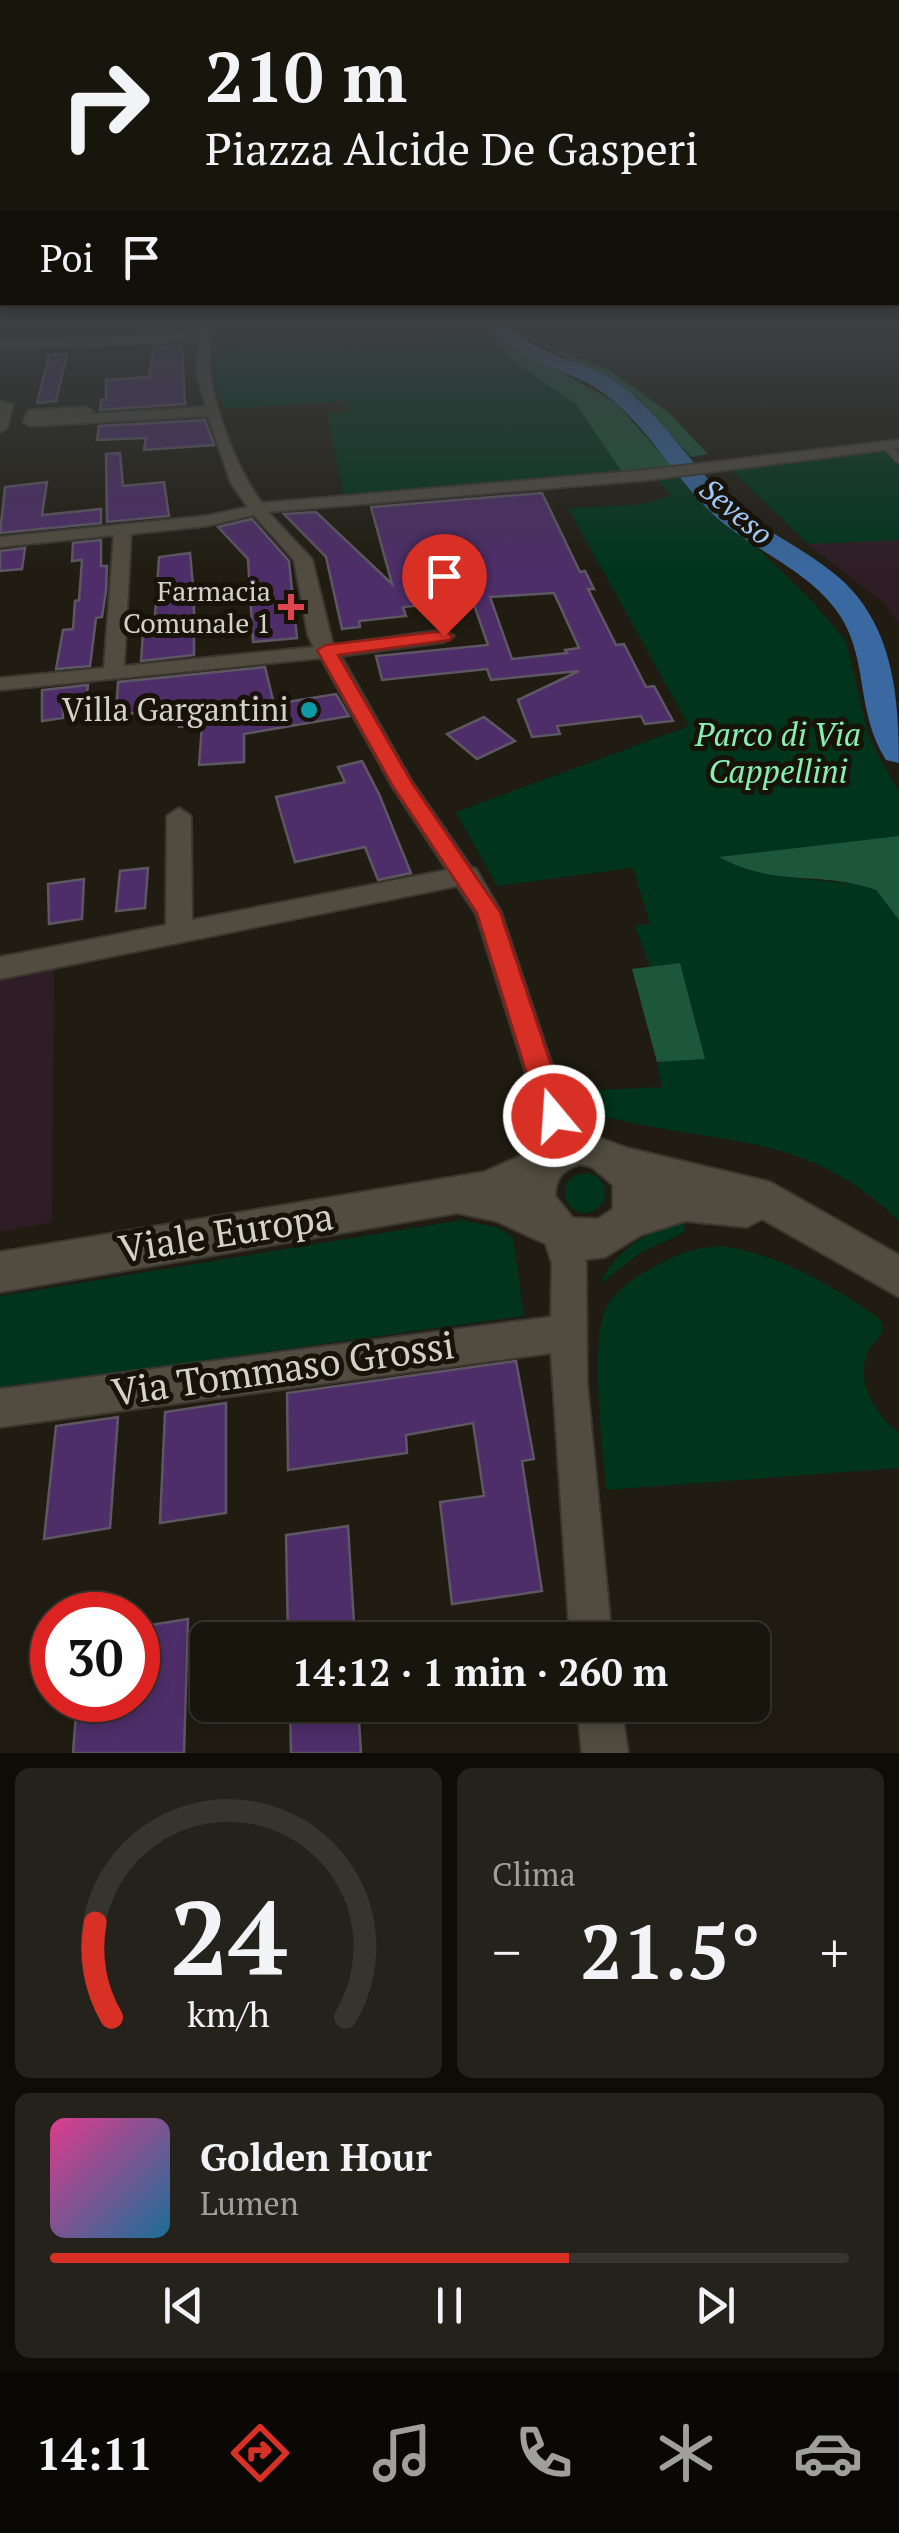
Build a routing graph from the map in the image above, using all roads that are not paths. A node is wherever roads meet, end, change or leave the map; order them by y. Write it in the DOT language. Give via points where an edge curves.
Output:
graph roads {
  1 [pos="86,411"];
  2 [pos="216,411"];
  3 [pos="893,445"];
  4 [pos="899,459"];
  5 [pos="260,508"];
  6 [pos="123,530"];
  7 [pos="0,542"];
  8 [pos="444,636"];
  9 [pos="326,650"];
  10 [pos="114,672"];
  11 [pos="0,684"];
  12 [pos="179,816"];
  13 [pos="467,875"];
  14 [pos="179,931"];
  15 [pos="0,968"];
  16 [pos="554,1116"];
  17 [pos="608,1157"];
  18 [pos="546,1161"];
  19 [pos="452,1196"];
  20 [pos="813,1225"];
  21 [pos="552,1227"];
  22 [pos="618,1229"];
  23 [pos="0,1272"];
  24 [pos="899,1276"];
  25 [pos="570,1287"];
  26 [pos="566,1334"];
  27 [pos="0,1408"];
  28 [pos="590,1622"];
  29 [pos="601,1722"];
  30 [pos="605,1753"];
  1 -- 2 [label="street" via="33,414 30,422"];
  2 -- 5 [label="street" via="239,483"];
  3 -- 4 [label="lane"];
  3 -- 5 [label="street" via="678,472"];
  5 -- 6 [label="street"];
  5 -- 9 [label="street" via="303,559"];
  6 -- 7 [label="street"];
  6 -- 10 [label="street"];
  8 -- 9 [label="street"];
  9 -- 10 [label="street"];
  9 -- 13 [label="street" via="403,786"];
  10 -- 11 [label="street"];
  12 -- 14 [label="street"];
  13 -- 14 [label="street"];
  13 -- 16 [label="street" via="488,912"];
  14 -- 15 [label="street"];
  16 -- 17 [label="street"];
  16 -- 18 [label="street" via="556,1134"];
  17 -- 18 [label="street" via="579,1147"];
  17 -- 20 [label="street" via="756,1194"];
  17 -- 22 [label="street" via="636,1192"];
  18 -- 19 [label="street, Viale Europa" via="487,1190"];
  18 -- 21 [label="street" via="534,1192"];
  19 -- 21 [label="street, Viale Europa" via="496,1203"];
  19 -- 23 [label="street, Viale Europa"];
  20 -- 22 [label="street" via="706,1204 666,1207"];
  20 -- 24 [label="street"];
  21 -- 22 [label="street" via="590,1241"];
  21 -- 25 [label="street" via="569,1263"];
  22 -- 25 [label="street"];
  25 -- 26 [label="street"];
  26 -- 27 [label="street, Via Tommaso Grossi"];
  26 -- 28 [label="street"];
  29 -- 30 [label="street"];
}
